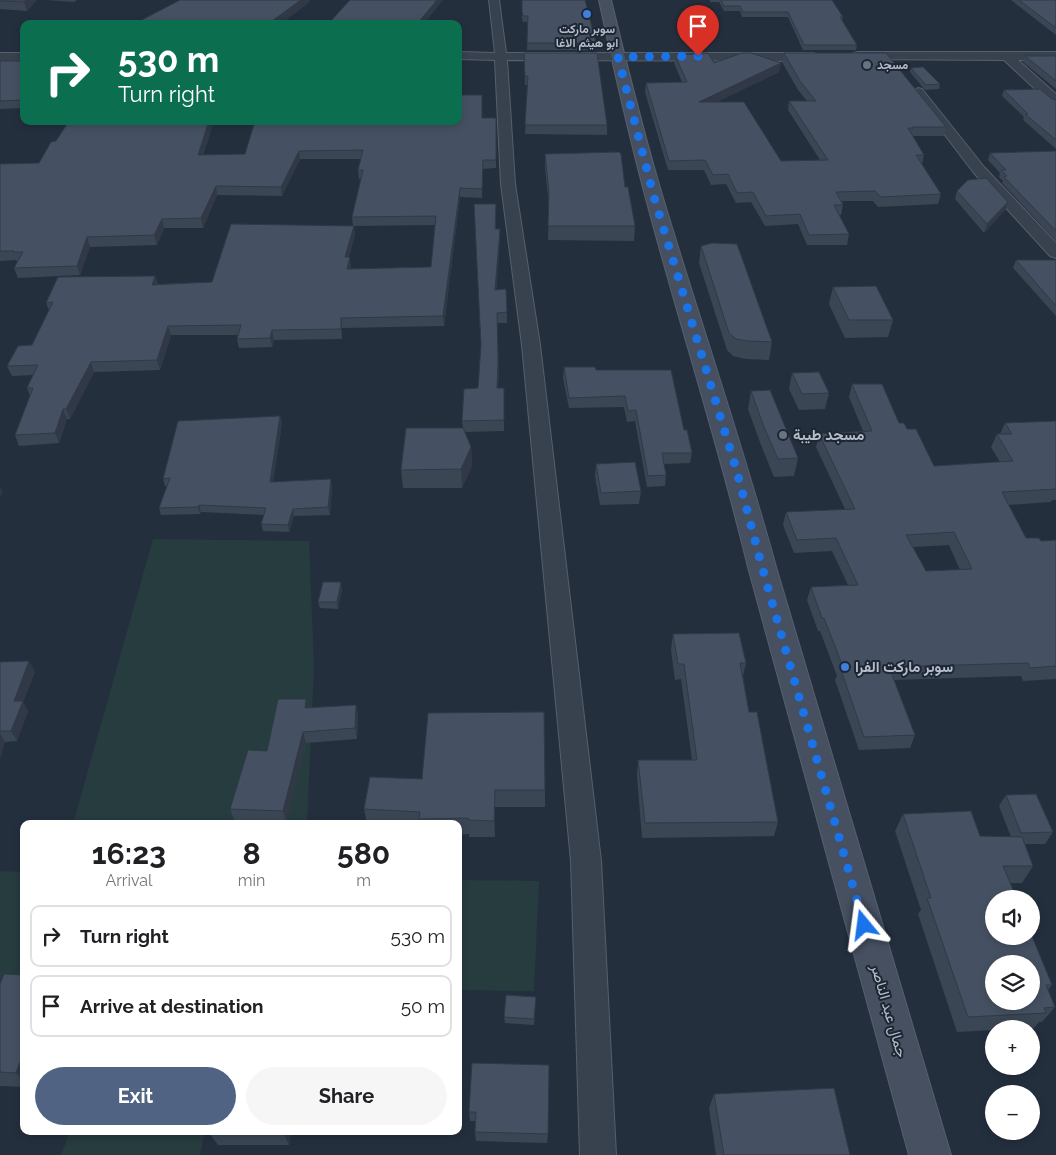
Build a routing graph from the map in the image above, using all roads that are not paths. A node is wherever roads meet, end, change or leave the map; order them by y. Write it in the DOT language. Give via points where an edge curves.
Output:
graph roads {
  1 [pos="494,0"];
  2 [pos="605,0"];
  3 [pos="462,56"];
  4 [pos="824,56"];
  5 [pos="844,56"];
  6 [pos="888,56"];
  7 [pos="1056,56"];
  8 [pos="0,57"];
  9 [pos="20,57"];
  10 [pos="501,57"];
  11 [pos="618,57"];
  12 [pos="1008,57"];
  13 [pos="899,70"];
  14 [pos="911,84"];
  15 [pos="1056,101"];
  16 [pos="1056,253"];
  17 [pos="598,1155"];
  18 [pos="930,1155"];
  1 -- 10 [label="street"];
  2 -- 11 [label="main road, جمال عبد الناصر"];
  3 -- 10 [label="street"];
  4 -- 11 [label="street"];
  5 -- 6 [label="street"];
  6 -- 12 [label="street"];
  6 -- 13 [label="street"];
  7 -- 12 [label="street"];
  8 -- 9 [label="street"];
  10 -- 11 [label="street"];
  10 -- 17 [label="street" via="508,184 532,355 586,861"];
  11 -- 18 [label="main road, جمال عبد الناصر" via="654,197 742,489"];
  12 -- 15 [label="street"];
  14 -- 16 [label="street" via="979,170"];
}
